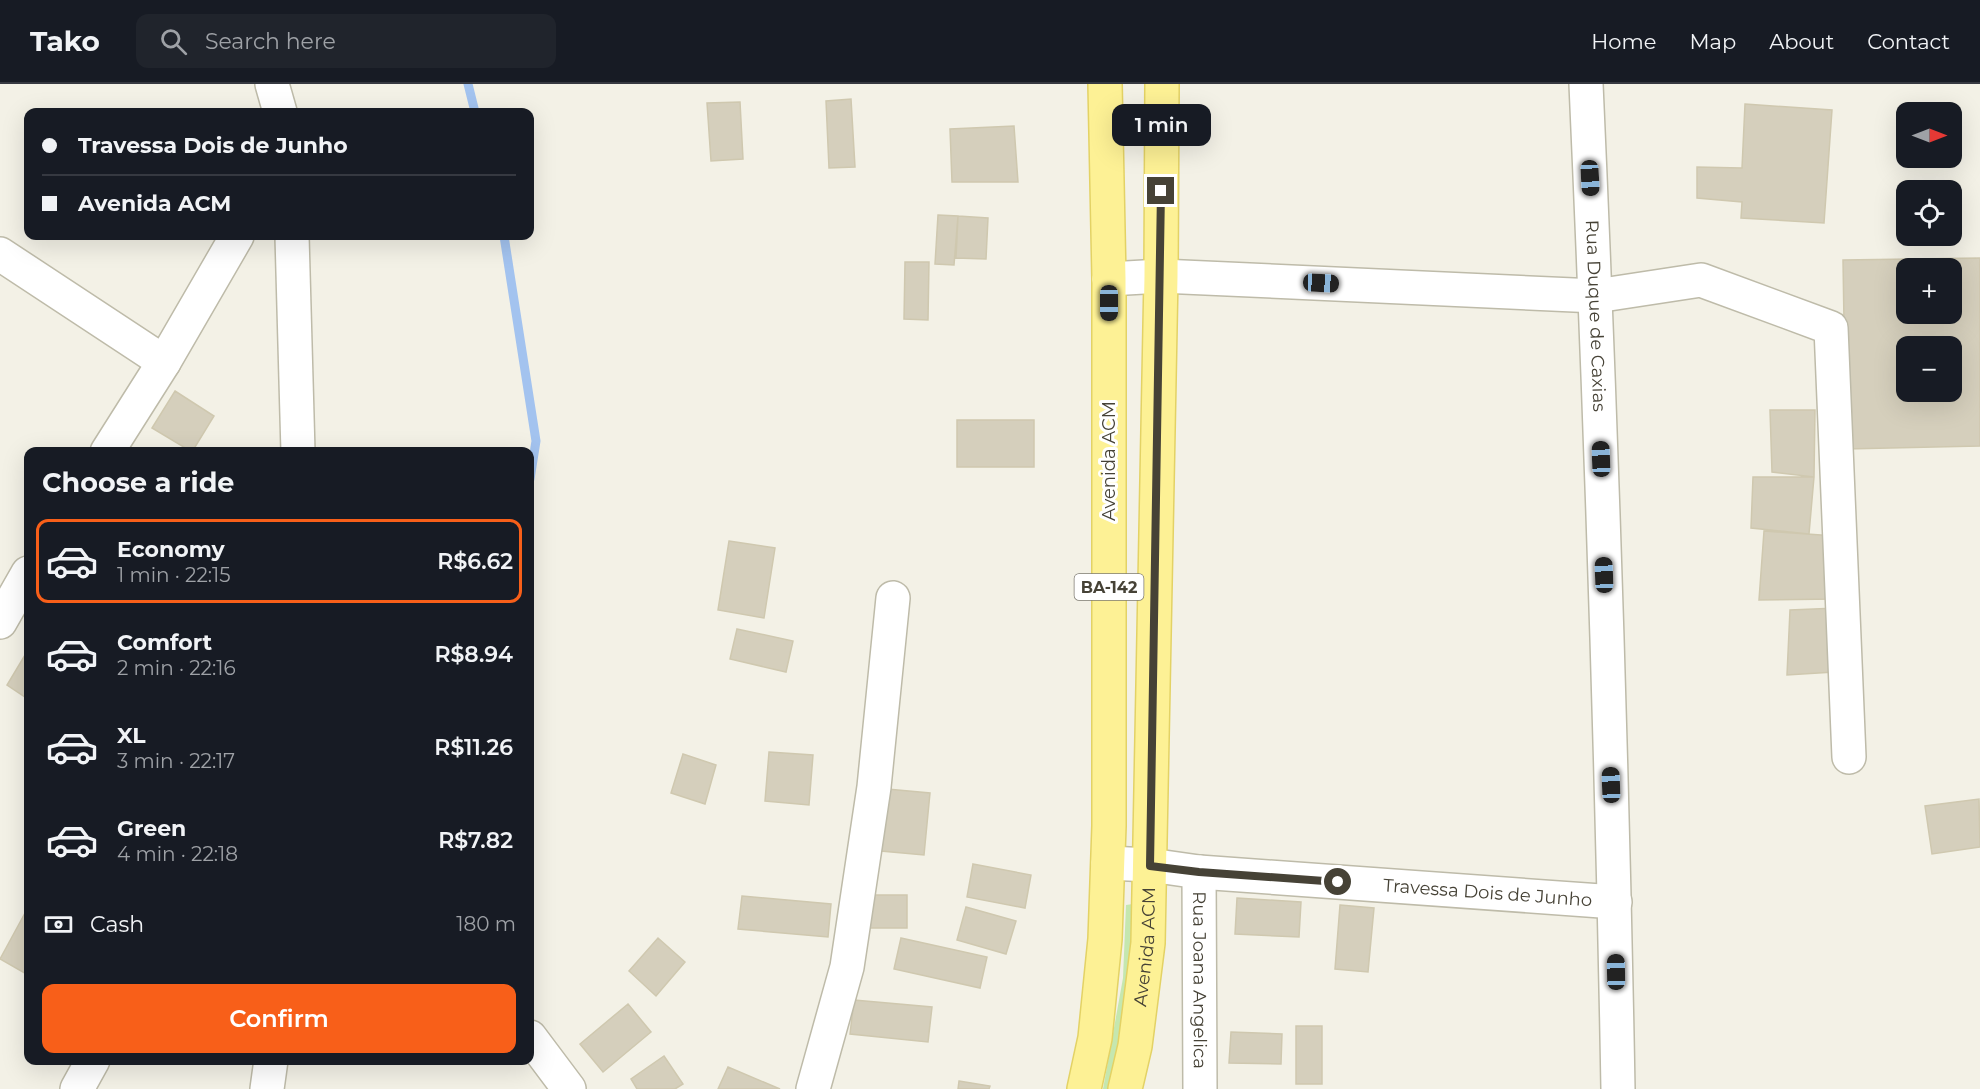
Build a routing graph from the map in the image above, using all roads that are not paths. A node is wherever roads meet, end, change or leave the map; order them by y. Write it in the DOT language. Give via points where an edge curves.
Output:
graph roads {
  1 [pos="272,84"];
  2 [pos="1105,84"];
  3 [pos="1162,84"];
  4 [pos="1586,84"];
  5 [pos="279,108"];
  6 [pos="235,240"];
  7 [pos="292,240"];
  8 [pos="0,254"];
  9 [pos="1161,276"];
  10 [pos="1109,279"];
  11 [pos="1596,296"];
  12 [pos="164,362"];
  13 [pos="110,447"];
  14 [pos="298,447"];
  15 [pos="24,585"];
  16 [pos="893,598"];
  17 [pos="0,622"];
  18 [pos="1849,758"];
  19 [pos="1108,863"];
  20 [pos="1150,866"];
  21 [pos="1199,872"];
  22 [pos="1615,902"];
  23 [pos="534,1042"];
  24 [pos="90,1065"];
  25 [pos="270,1065"];
  26 [pos="76,1089"];
  27 [pos="267,1089"];
  28 [pos="569,1089"];
  29 [pos="813,1089"];
  30 [pos="1084,1089"];
  31 [pos="1125,1089"];
  32 [pos="1200,1089"];
  33 [pos="1618,1089"];
  1 -- 5 [label="street"];
  2 -- 10 [label="main road, Avenida ACM / BA-142"];
  3 -- 9 [label="main road, Avenida ACM / BA-142"];
  4 -- 11 [label="street, Rua Duque de Caxias"];
  6 -- 12 [label="street"];
  7 -- 14 [label="street"];
  8 -- 12 [label="street"];
  9 -- 10 [label="street"];
  9 -- 11 [label="street"];
  9 -- 20 [label="main road, Avenida ACM / BA-142"];
  10 -- 19 [label="main road, Avenida ACM / BA-142"];
  11 -- 18 [label="street" via="1701,280 1831,328"];
  11 -- 22 [label="street, Rua Duque de Caxias"];
  12 -- 13 [label="street"];
  15 -- 17 [label="street"];
  16 -- 29 [label="street" via="874,787 847,967"];
  19 -- 20 [label="street, Travessa Dois de Junho"];
  19 -- 30 [label="main road, Avenida ACM / BA-142" via="1095,1038"];
  20 -- 21 [label="street, Travessa Dois de Junho"];
  20 -- 31 [label="main road, Avenida ACM / BA-142" via="1148,943 1135,1046"];
  21 -- 22 [label="street, Travessa Dois de Junho"];
  21 -- 32 [label="street, Rua Joana Angelica"];
  22 -- 33 [label="street, Rua Duque de Caxias"];
  23 -- 28 [label="street"];
  24 -- 26 [label="street"];
  25 -- 27 [label="street"];
}
